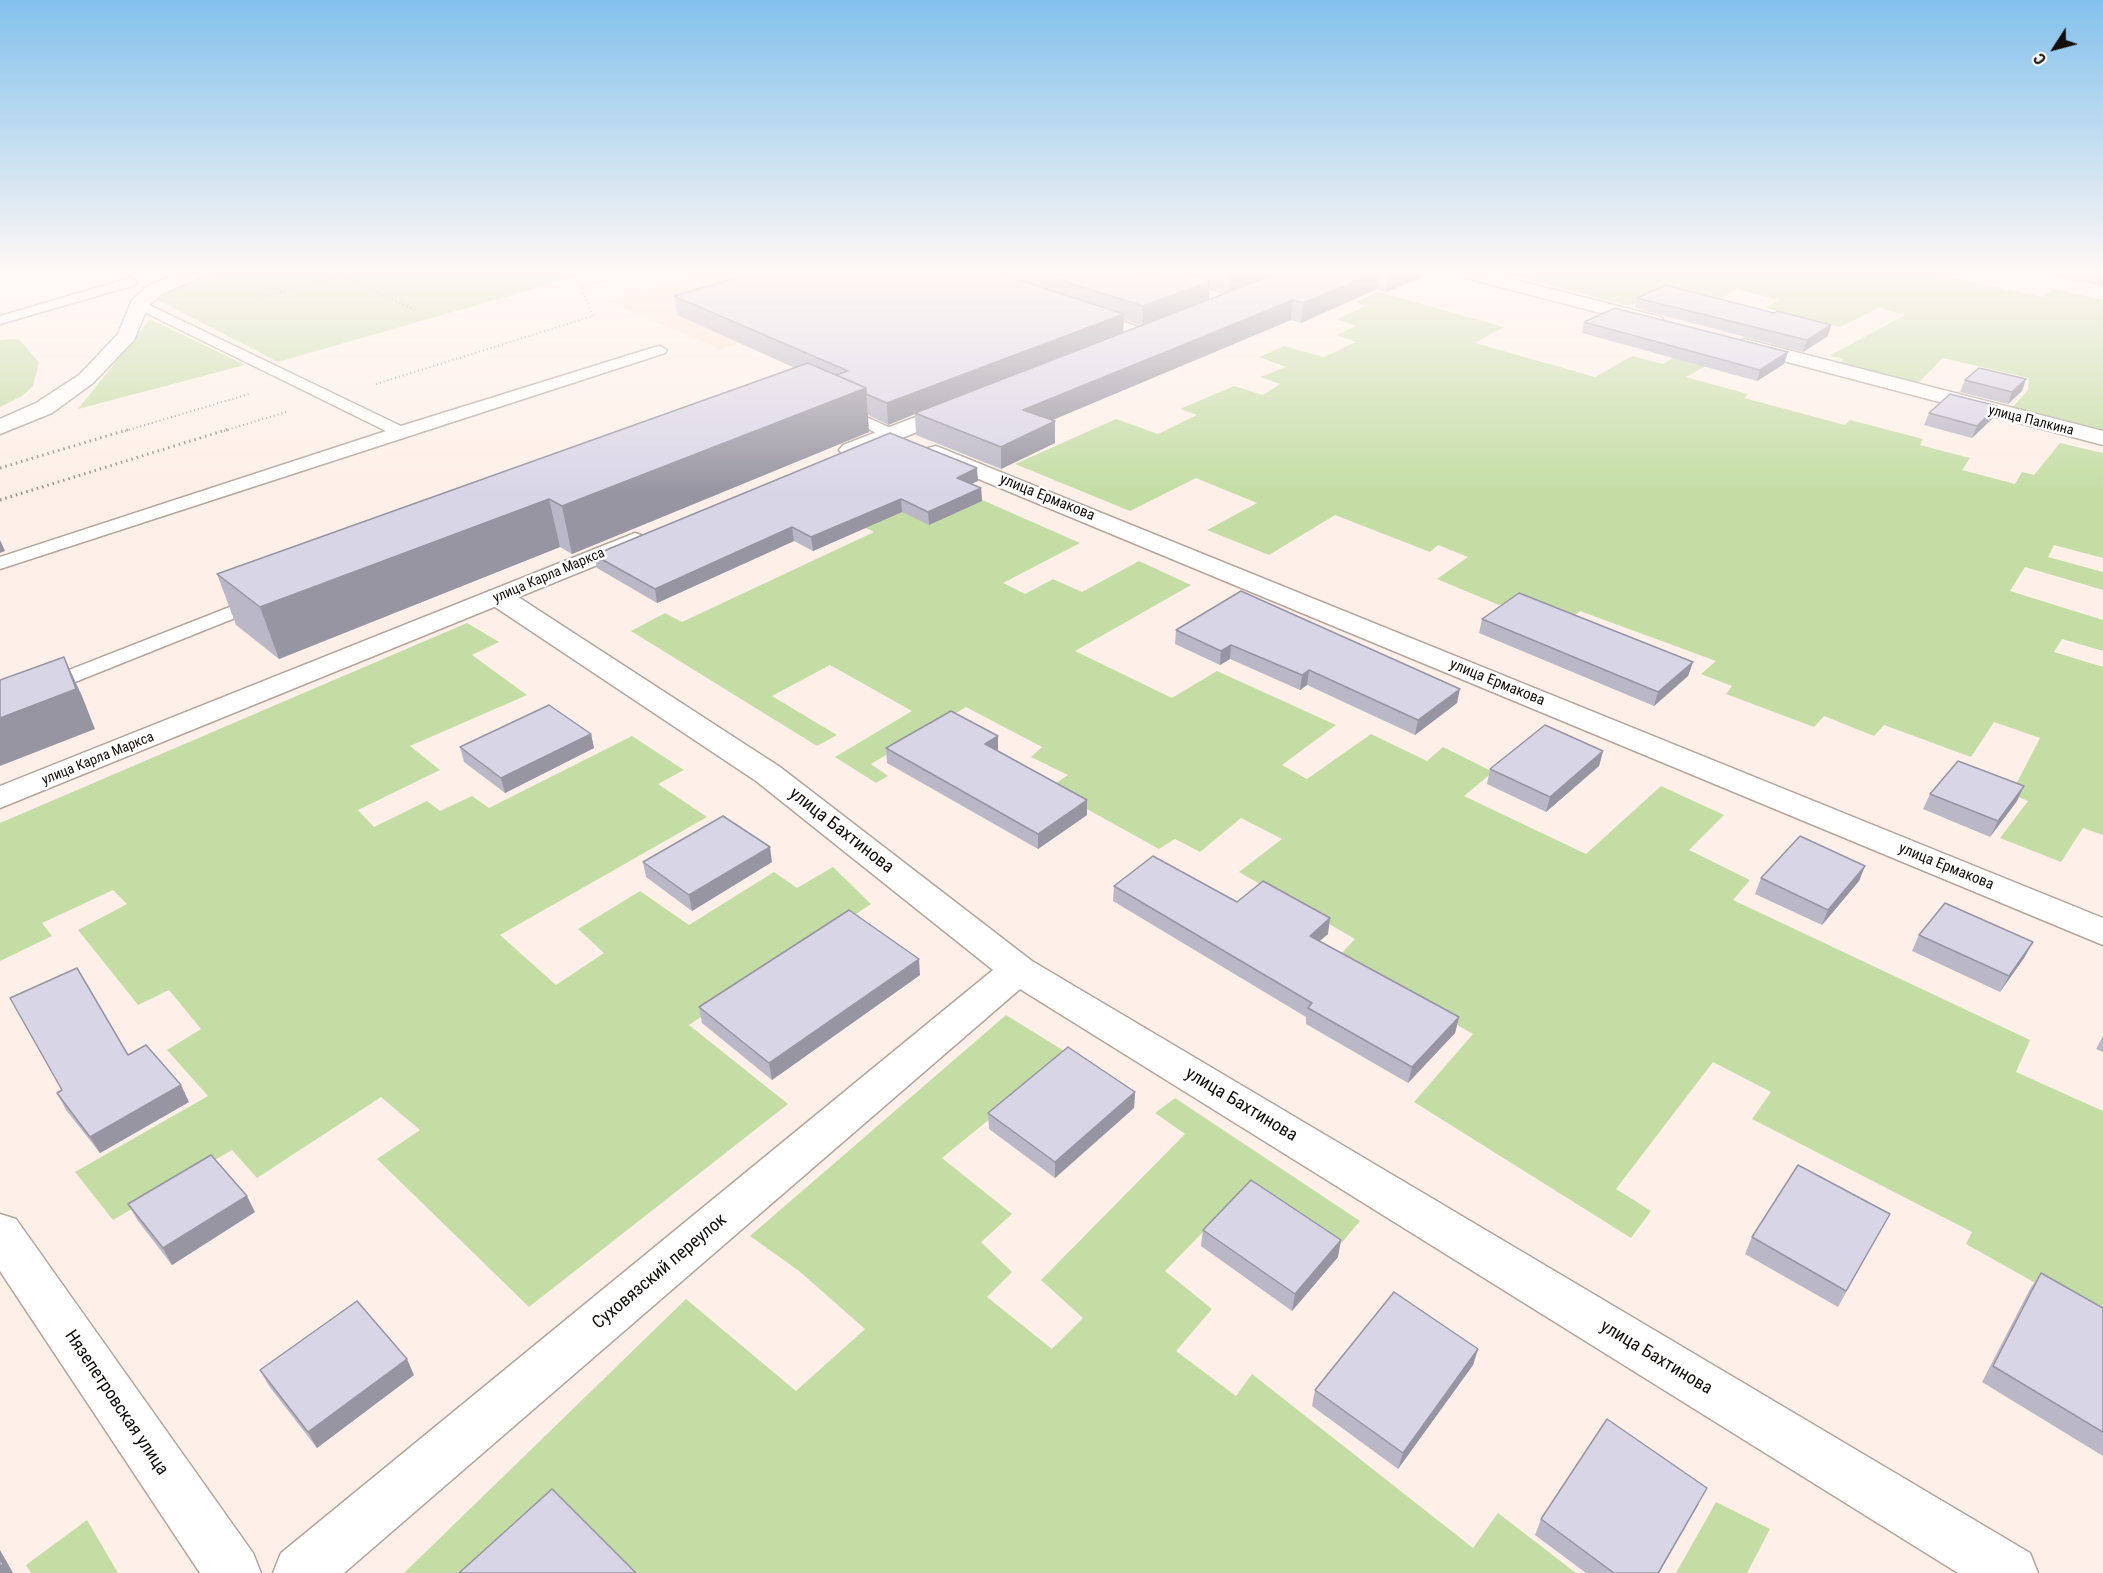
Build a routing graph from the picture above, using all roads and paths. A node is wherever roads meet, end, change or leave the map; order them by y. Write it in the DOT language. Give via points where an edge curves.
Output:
graph roads {
  1 [pos="116,347"];
  2 [pos="227,347"];
  3 [pos="1757,347"];
  4 [pos="660,351"];
  5 [pos="294,381"];
  6 [pos="980,399"];
  7 [pos="822,402"];
  8 [pos="0,427"];
  9 [pos="400,432"];
  10 [pos="891,434"];
  11 [pos="2103,438"];
  12 [pos="825,461"];
  13 [pos="0,468"];
  14 [pos="662,529"];
  15 [pos="0,563"];
  16 [pos="275,596"];
  17 [pos="499,597"];
  18 [pos="0,705"];
  19 [pos="0,798"];
  20 [pos="2103,932"];
  21 [pos="1018,970"];
  22 [pos="0,1233"];
  23 [pos="233,1573"];
  24 [pos="301,1573"];
  25 [pos="2010,1573"];
  1 -- 8 [label="street" via="86,379 44,408"];
  2 -- 5 [label="lane"];
  3 -- 11 [label="street, улица Палкина"];
  4 -- 9 [label="lane"];
  5 -- 9 [label="lane"];
  5 -- 13 [label="path"];
  6 -- 10 [label="street"];
  7 -- 10 [label="lane"];
  9 -- 15 [label="lane"];
  10 -- 12 [label="street"];
  10 -- 20 [label="street, улица Ермакова"];
  14 -- 17 [label="street, улица Карла Маркса"];
  16 -- 18 [label="lane"];
  17 -- 19 [label="street, улица Карла Маркса"];
  17 -- 21 [label="street, улица Бахтинова" via="768,774"];
  21 -- 24 [label="street, Суховязский переулок"];
  21 -- 25 [label="street, улица Бахтинова"];
  22 -- 23 [label="street, Нязепетровская улица"];
}
